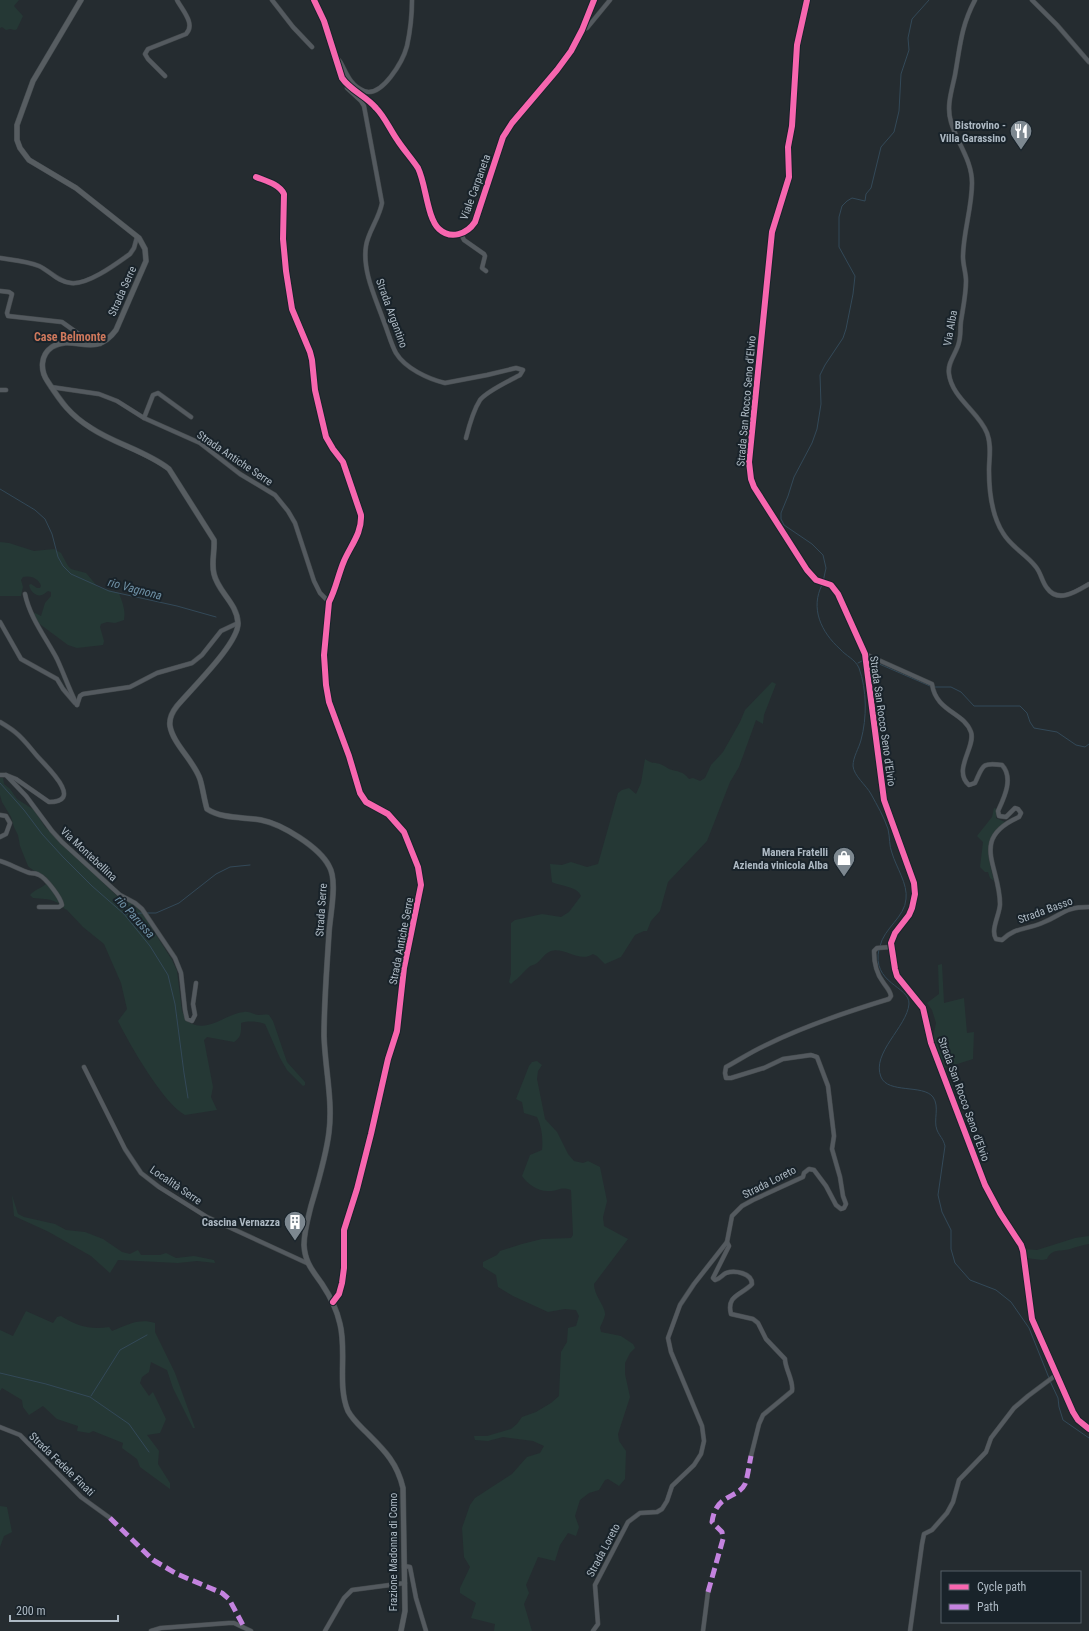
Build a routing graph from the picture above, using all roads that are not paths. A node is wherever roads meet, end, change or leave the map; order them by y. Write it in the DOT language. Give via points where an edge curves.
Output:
graph roads {
  1 [pos="81,0"];
  2 [pos="177,0"];
  3 [pos="272,0"];
  4 [pos="314,0"];
  5 [pos="412,0"];
  6 [pos="594,0"];
  7 [pos="610,0"];
  8 [pos="807,0"];
  9 [pos="975,0"];
  10 [pos="1032,0"];
  11 [pos="582,30"];
  12 [pos="312,47"];
  13 [pos="335,57"];
  14 [pos="1089,62"];
  15 [pos="165,76"];
  16 [pos="347,85"];
  17 [pos="256,177"];
  18 [pos="461,234"];
  19 [pos="137,237"];
  20 [pos="0,258"];
  21 [pos="486,271"];
  22 [pos="0,291"];
  23 [pos="100,344"];
  24 [pos="51,387"];
  25 [pos="0,390"];
  26 [pos="6,390"];
  27 [pos="191,417"];
  28 [pos="144,418"];
  29 [pos="466,438"];
  30 [pos="1089,584"];
  31 [pos="25,594"];
  32 [pos="329,602"];
  33 [pos="0,622"];
  34 [pos="238,623"];
  35 [pos="866,658"];
  36 [pos="77,705"];
  37 [pos="0,722"];
  38 [pos="0,775"];
  39 [pos="6,775"];
  40 [pos="0,814"];
  41 [pos="0,837"];
  42 [pos="0,861"];
  43 [pos="39,907"];
  44 [pos="1089,907"];
  45 [pos="891,947"];
  46 [pos="196,983"];
  47 [pos="84,1067"];
  48 [pos="727,1242"];
  49 [pos="308,1264"];
  50 [pos="333,1302"];
  51 [pos="1055,1376"];
  52 [pos="0,1427"];
  53 [pos="1089,1429"];
  54 [pos="751,1456"];
  55 [pos="110,1518"];
  56 [pos="404,1566"];
  57 [pos="405,1583"];
  58 [pos="708,1592"];
  59 [pos="151,1631"];
  60 [pos="251,1631"];
  61 [pos="325,1631"];
  62 [pos="401,1631"];
  63 [pos="426,1631"];
  64 [pos="594,1631"];
  65 [pos="703,1631"];
  66 [pos="910,1631"];
  1 -- 19 [label="main road, Strada Serre" via="33,81 17,125 17,140 22,153 29,160 76,188"];
  2 -- 15 [label="street" via="190,23 190,31 148,49 145,54"];
  3 -- 12 [label="street"];
  4 -- 13 [label="main road, Viale Carpaneta" via="324,21"];
  5 -- 13 [label="street" via="407,46 385,85 374,92 364,91 349,80 340,60"];
  6 -- 11 [label="main road, Viale Carpaneta"];
  7 -- 11 [label="street" via="587,28"];
  8 -- 35 [label="street, Strada San Rocco Seno d'Elvio" via="797,45 792,126 788,147 789,177 772,232 748,462 754,487 807,570 816,580 828,584 838,594"];
  9 -- 30 [label="street, Via Alba" via="960,39 949,105 951,123 964,149 972,181 963,256 966,280 959,341 948,372 959,395 981,423 990,441 990,493 1003,533 1014,547 1032,562 1051,592 1064,596"];
  10 -- 14 [label="street"];
  11 -- 18 [label="main road, Viale Carpaneta" via="557,70 515,118 503,137 475,222 470,229"];
  13 -- 16 [label="main road, Viale Carpaneta"];
  16 -- 18 [label="main road, Viale Carpaneta" via="377,108 418,169 433,221 438,228 452,235"];
  16 -- 29 [label="street, Strada Argantino" via="364,106 382,203 366,244 367,269 396,353 419,372 445,383 516,368 522,370 520,375 480,400"];
  17 -- 32 [label="street" via="275,185 284,194 283,239 292,309 310,352 314,390 326,437 343,462 361,515 360,530 344,561"];
  18 -- 21 [label="street" via="464,240 484,254 482,268"];
  19 -- 20 [label="street" via="130,254 81,283 68,283 57,279 33,264"];
  19 -- 23 [label="main road, Strada Serre" via="145,249 144,266 116,330"];
  22 -- 23 [label="street" via="12,294 8,316 62,322 83,337"];
  23 -- 24 [label="main road" via="66,343 52,347 43,359 42,366"];
  24 -- 28 [label="street, Strada Antiche Serre" via="99,394 117,401"];
  24 -- 34 [label="main road" via="65,407 92,429 159,461 169,470 214,540 213,572 232,604"];
  25 -- 26 [label="street"];
  27 -- 28 [label="street" via="158,393 154,395"];
  28 -- 32 [label="street, Strada Antiche Serre" via="200,443 240,474 275,495 288,511 298,530 314,581 320,593"];
  31 -- 36 [label="street" via="29,609 57,660"];
  32 -- 50 [label="street, Strada Antiche Serre" via="324,655 329,702 360,793 366,802 388,814 404,832 418,867 421,885 404,968 397,1031 357,1189 344,1230 342,1283"];
  33 -- 36 [label="street" via="21,658 57,679"];
  34 -- 36 [label="street" via="221,631 202,655 192,663 157,672 130,687 83,694"];
  34 -- 49 [label="main road, Strada Serre" via="235,636 226,650 177,706 170,725 174,736 195,767 207,809 215,814 263,820 280,825 324,858 331,868 333,880 324,1037 330,1132 306,1224 304,1245"];
  35 -- 44 [label="street, Strada Basso" via="923,679 932,687 939,703 963,722 972,738 964,763 966,782 969,785 975,783 985,765 1002,765 1006,769 1006,795 998,812 999,816 1006,817 1015,808 1020,811 1019,817 1000,828 990,848 1000,903 994,933 996,939 1002,940 1013,931 1042,923 1066,910"];
  35 -- 45 [label="street, Strada San Rocco Seno d'Elvio" via="884,800 914,883 915,894 909,915 895,933"];
  37 -- 39 [label="street" via="16,733 53,772 62,783 64,793 58,801 49,802"];
  38 -- 39 [label="street"];
  39 -- 46 [label="street, Via Montebellina" via="62,842 143,911 181,973 185,1010 188,1019 192,1020 195,1015 193,1004"];
  40 -- 41 [label="street" via="6,816 10,823 6,834"];
  42 -- 43 [label="street" via="43,877 62,902 59,907"];
  45 -- 48 [label="street, Strada Loreto" via="877,948 874,951 876,969 890,991 889,999 843,1013 763,1046 726,1067 726,1078 731,1078 783,1059 811,1055 817,1057 828,1086 834,1136 832,1149 846,1204 841,1209 836,1205 826,1186 814,1170 809,1169 803,1177 742,1206 732,1216"];
  45 -- 51 [label="street, Strada San Rocco Seno d'Elvio" via="897,976 924,1008 931,1043 985,1186 1021,1245 1032,1319"];
  47 -- 49 [label="street, Località Serre" via="125,1149 141,1172 207,1217"];
  48 -- 54 [label="street" via="729,1246 713,1278 719,1279 728,1272 742,1273 750,1277 752,1284 731,1301 731,1314 753,1319 758,1324 766,1339 785,1359 793,1386 792,1391 762,1415"];
  48 -- 64 [label="street, Strada Loreto" via="680,1305 668,1338 671,1352 702,1426 704,1442 701,1454 694,1465 672,1486 662,1509 657,1512 640,1513 628,1522 595,1584 598,1624"];
  49 -- 50 [label="main road, Strada Serre"];
  50 -- 56 [label="main road, Frazione Madonna di Como" via="344,1344 343,1382 348,1411 396,1465 402,1481"];
  51 -- 53 [label="street, Strada San Rocco Seno d'Elvio" via="1075,1417"];
  51 -- 66 [label="street" via="1023,1400 1006,1418 991,1438 986,1452 959,1480 954,1502 947,1513 932,1530 924,1534"];
  52 -- 55 [label="street, Strada Fedele Finati" via="20,1435 81,1497"];
  56 -- 57 [label="main road, Frazione Madonna di Como"];
  56 -- 63 [label="street" via="410,1567"];
  57 -- 61 [label="street" via="352,1590 344,1598"];
  57 -- 62 [label="main road, Frazione Madonna di Como" via="405,1610"];
  58 -- 65 [label="street"];
  59 -- 60 [label="street" via="160,1628 229,1623"];
}
